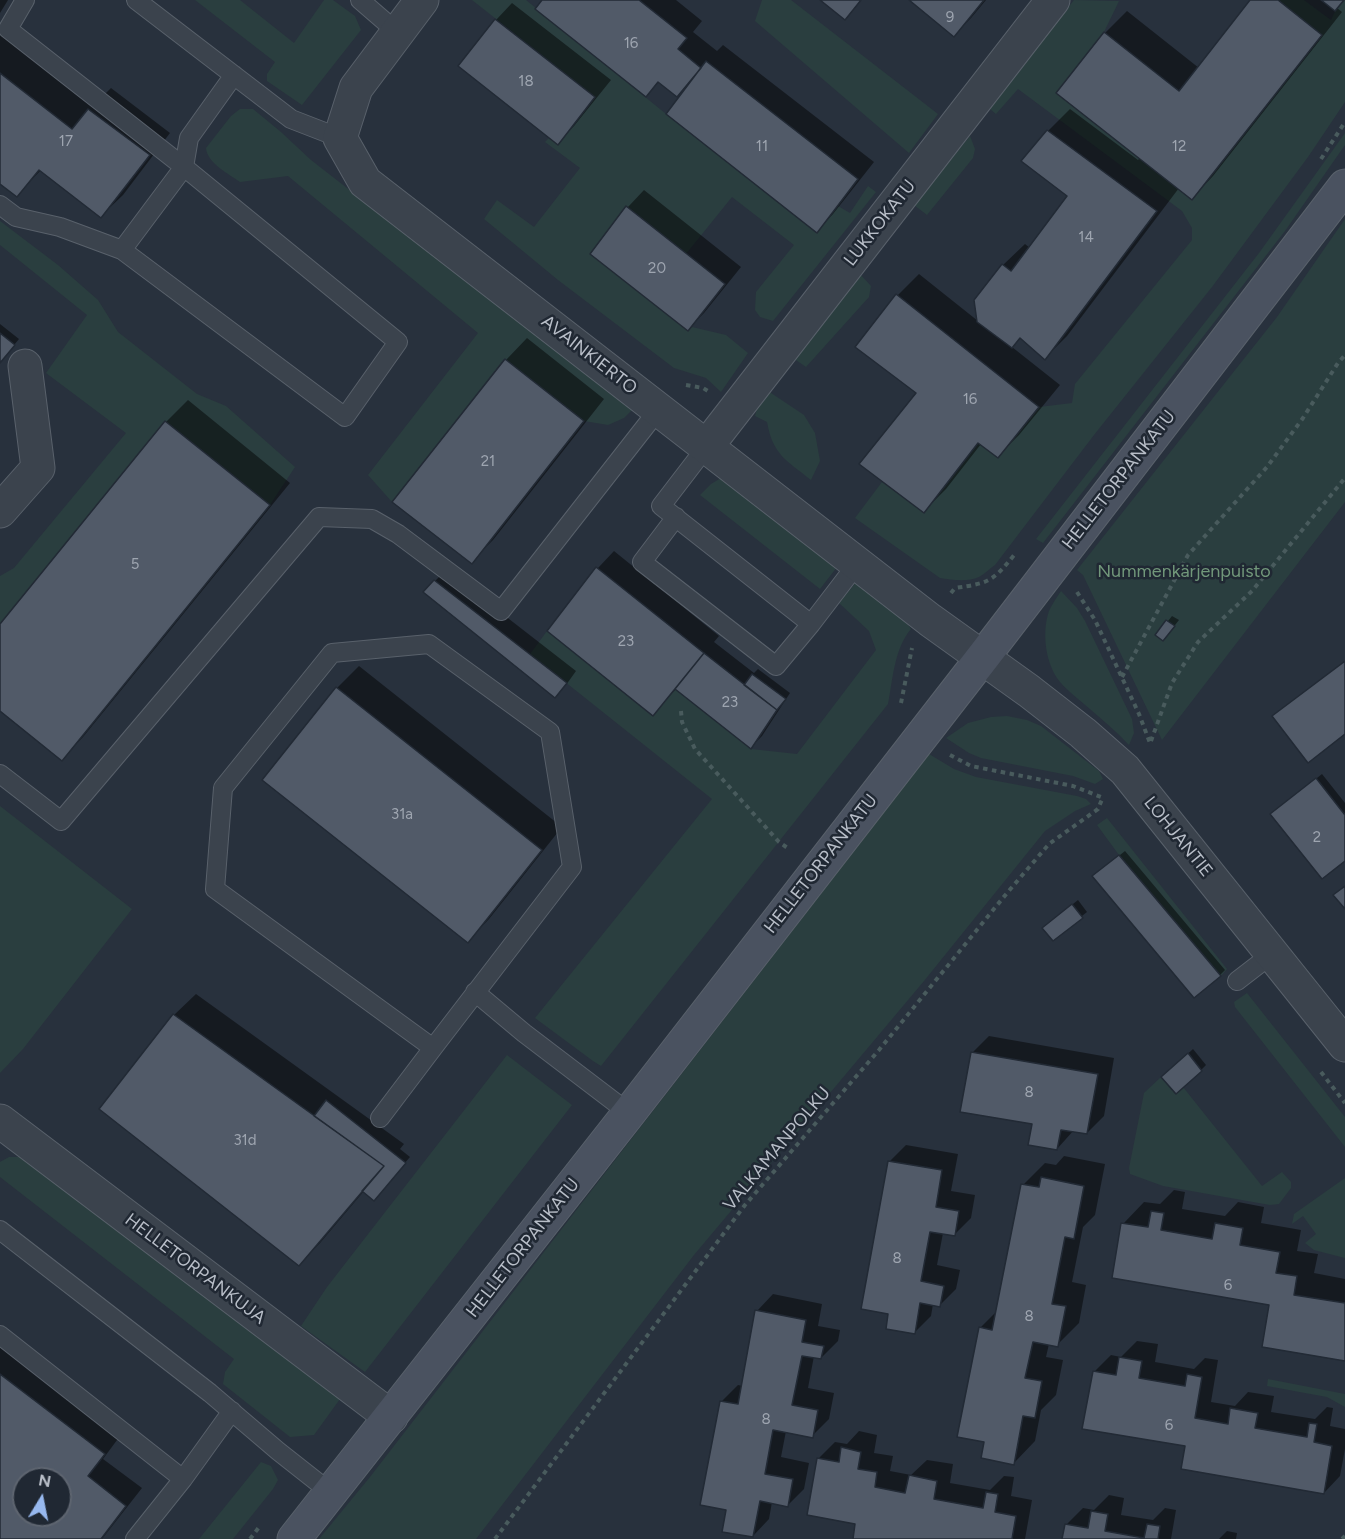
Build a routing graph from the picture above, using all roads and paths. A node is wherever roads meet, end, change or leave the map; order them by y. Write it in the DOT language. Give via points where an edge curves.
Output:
graph roads {
  1 [pos="25,0"];
  2 [pos="136,0"];
  3 [pos="360,0"];
  4 [pos="422,0"];
  5 [pos="1053,0"];
  6 [pos="398,32"];
  7 [pos="234,75"];
  8 [pos="340,138"];
  9 [pos="184,167"];
  10 [pos="1345,186"];
  11 [pos="0,206"];
  12 [pos="122,250"];
  13 [pos="1345,355"];
  14 [pos="25,366"];
  15 [pos="659,409"];
  16 [pos="707,446"];
  17 [pos="1345,478"];
  18 [pos="0,511"];
  19 [pos="676,517"];
  20 [pos="857,564"];
  21 [pos="1051,568"];
  22 [pos="812,624"];
  23 [pos="983,657"];
  24 [pos="1122,677"];
  25 [pos="681,711"];
  26 [pos="1150,742"];
  27 [pos="972,766"];
  28 [pos="1125,770"];
  29 [pos="0,774"];
  30 [pos="1102,798"];
  31 [pos="1110,807"];
  32 [pos="792,852"];
  33 [pos="1272,954"];
  34 [pos="1237,981"];
  35 [pos="475,992"];
  36 [pos="1345,1043"];
  37 [pos="433,1048"];
  38 [pos="1317,1067"];
  39 [pos="1345,1102"];
  40 [pos="629,1113"];
  41 [pos="380,1118"];
  42 [pos="0,1122"];
  43 [pos="0,1230"];
  44 [pos="0,1335"];
  45 [pos="232,1411"];
  46 [pos="391,1417"];
  47 [pos="183,1479"];
  48 [pos="330,1492"];
  49 [pos="135,1539"];
  50 [pos="294,1539"];
  51 [pos="495,1539"];
  1 -- 9 [label="lane" via="8,28"];
  2 -- 7 [label="lane"];
  3 -- 6 [label="lane"];
  4 -- 6 [label="street"];
  5 -- 16 [label="street, LUKKOKATU"];
  6 -- 8 [label="street" via="356,87"];
  7 -- 8 [label="lane" via="291,119"];
  7 -- 9 [label="lane" via="189,138"];
  8 -- 15 [label="street, AVAINKIERTO" via="365,182"];
  9 -- 12 [label="lane"];
  9 -- 12 [label="lane" via="398,342 345,417"];
  10 -- 21 [label="street, HELLETORPANKATU"];
  11 -- 12 [label="lane" via="16,217 60,227"];
  13 -- 24 [label="path" via="1267,467 1188,555"];
  14 -- 18 [label="street" via="38,468"];
  15 -- 16 [label="street, AVAINKIERTO"];
  15 -- 29 [label="lane" via="501,611 372,519 319,517 61,821"];
  16 -- 19 [label="lane" via="661,506"];
  16 -- 20 [label="street, AVAINKIERTO"];
  17 -- 26 [label="path" via="1252,591 1198,642 1172,683"];
  19 -- 22 [label="lane"];
  19 -- 22 [label="lane" via="642,562 776,666"];
  20 -- 22 [label="lane"];
  20 -- 23 [label="street, AVAINKIERTO"];
  21 -- 23 [label="street, HELLETORPANKATU"];
  21 -- 24 [label="path" via="1070,581 1082,597"];
  23 -- 28 [label="street, LOHJANTIE"];
  23 -- 40 [label="street, HELLETORPANKATU"];
  24 -- 26 [label="path"];
  25 -- 32 [label="path" via="695,749"];
  26 -- 28 [label="path, VALKAMANPOLKU"];
  27 -- 30 [label="path" via="1073,786"];
  28 -- 30 [label="path, VALKAMANPOLKU"];
  28 -- 33 [label="street, LOHJANTIE"];
  30 -- 31 [label="path"];
  30 -- 51 [label="path, VALKAMANPOLKU" via="1098,809 1049,844 745,1205"];
  33 -- 34 [label="lane"];
  33 -- 36 [label="street, LOHJANTIE"];
  35 -- 37 [label="lane"];
  35 -- 37 [label="lane" via="572,867 550,732 429,644 332,653 223,788 214,889"];
  35 -- 40 [label="lane"];
  37 -- 41 [label="lane"];
  38 -- 39 [label="path"];
  40 -- 46 [label="street, HELLETORPANKATU"];
  42 -- 46 [label="street, HELLETORPANKUJA"];
  43 -- 45 [label="lane"];
  44 -- 47 [label="lane"];
  45 -- 47 [label="lane"];
  45 -- 48 [label="lane"];
  46 -- 48 [label="street, HELLETORPANKATU"];
  47 -- 49 [label="lane"];
  48 -- 50 [label="street, HELLETORPANKATU"];
}
